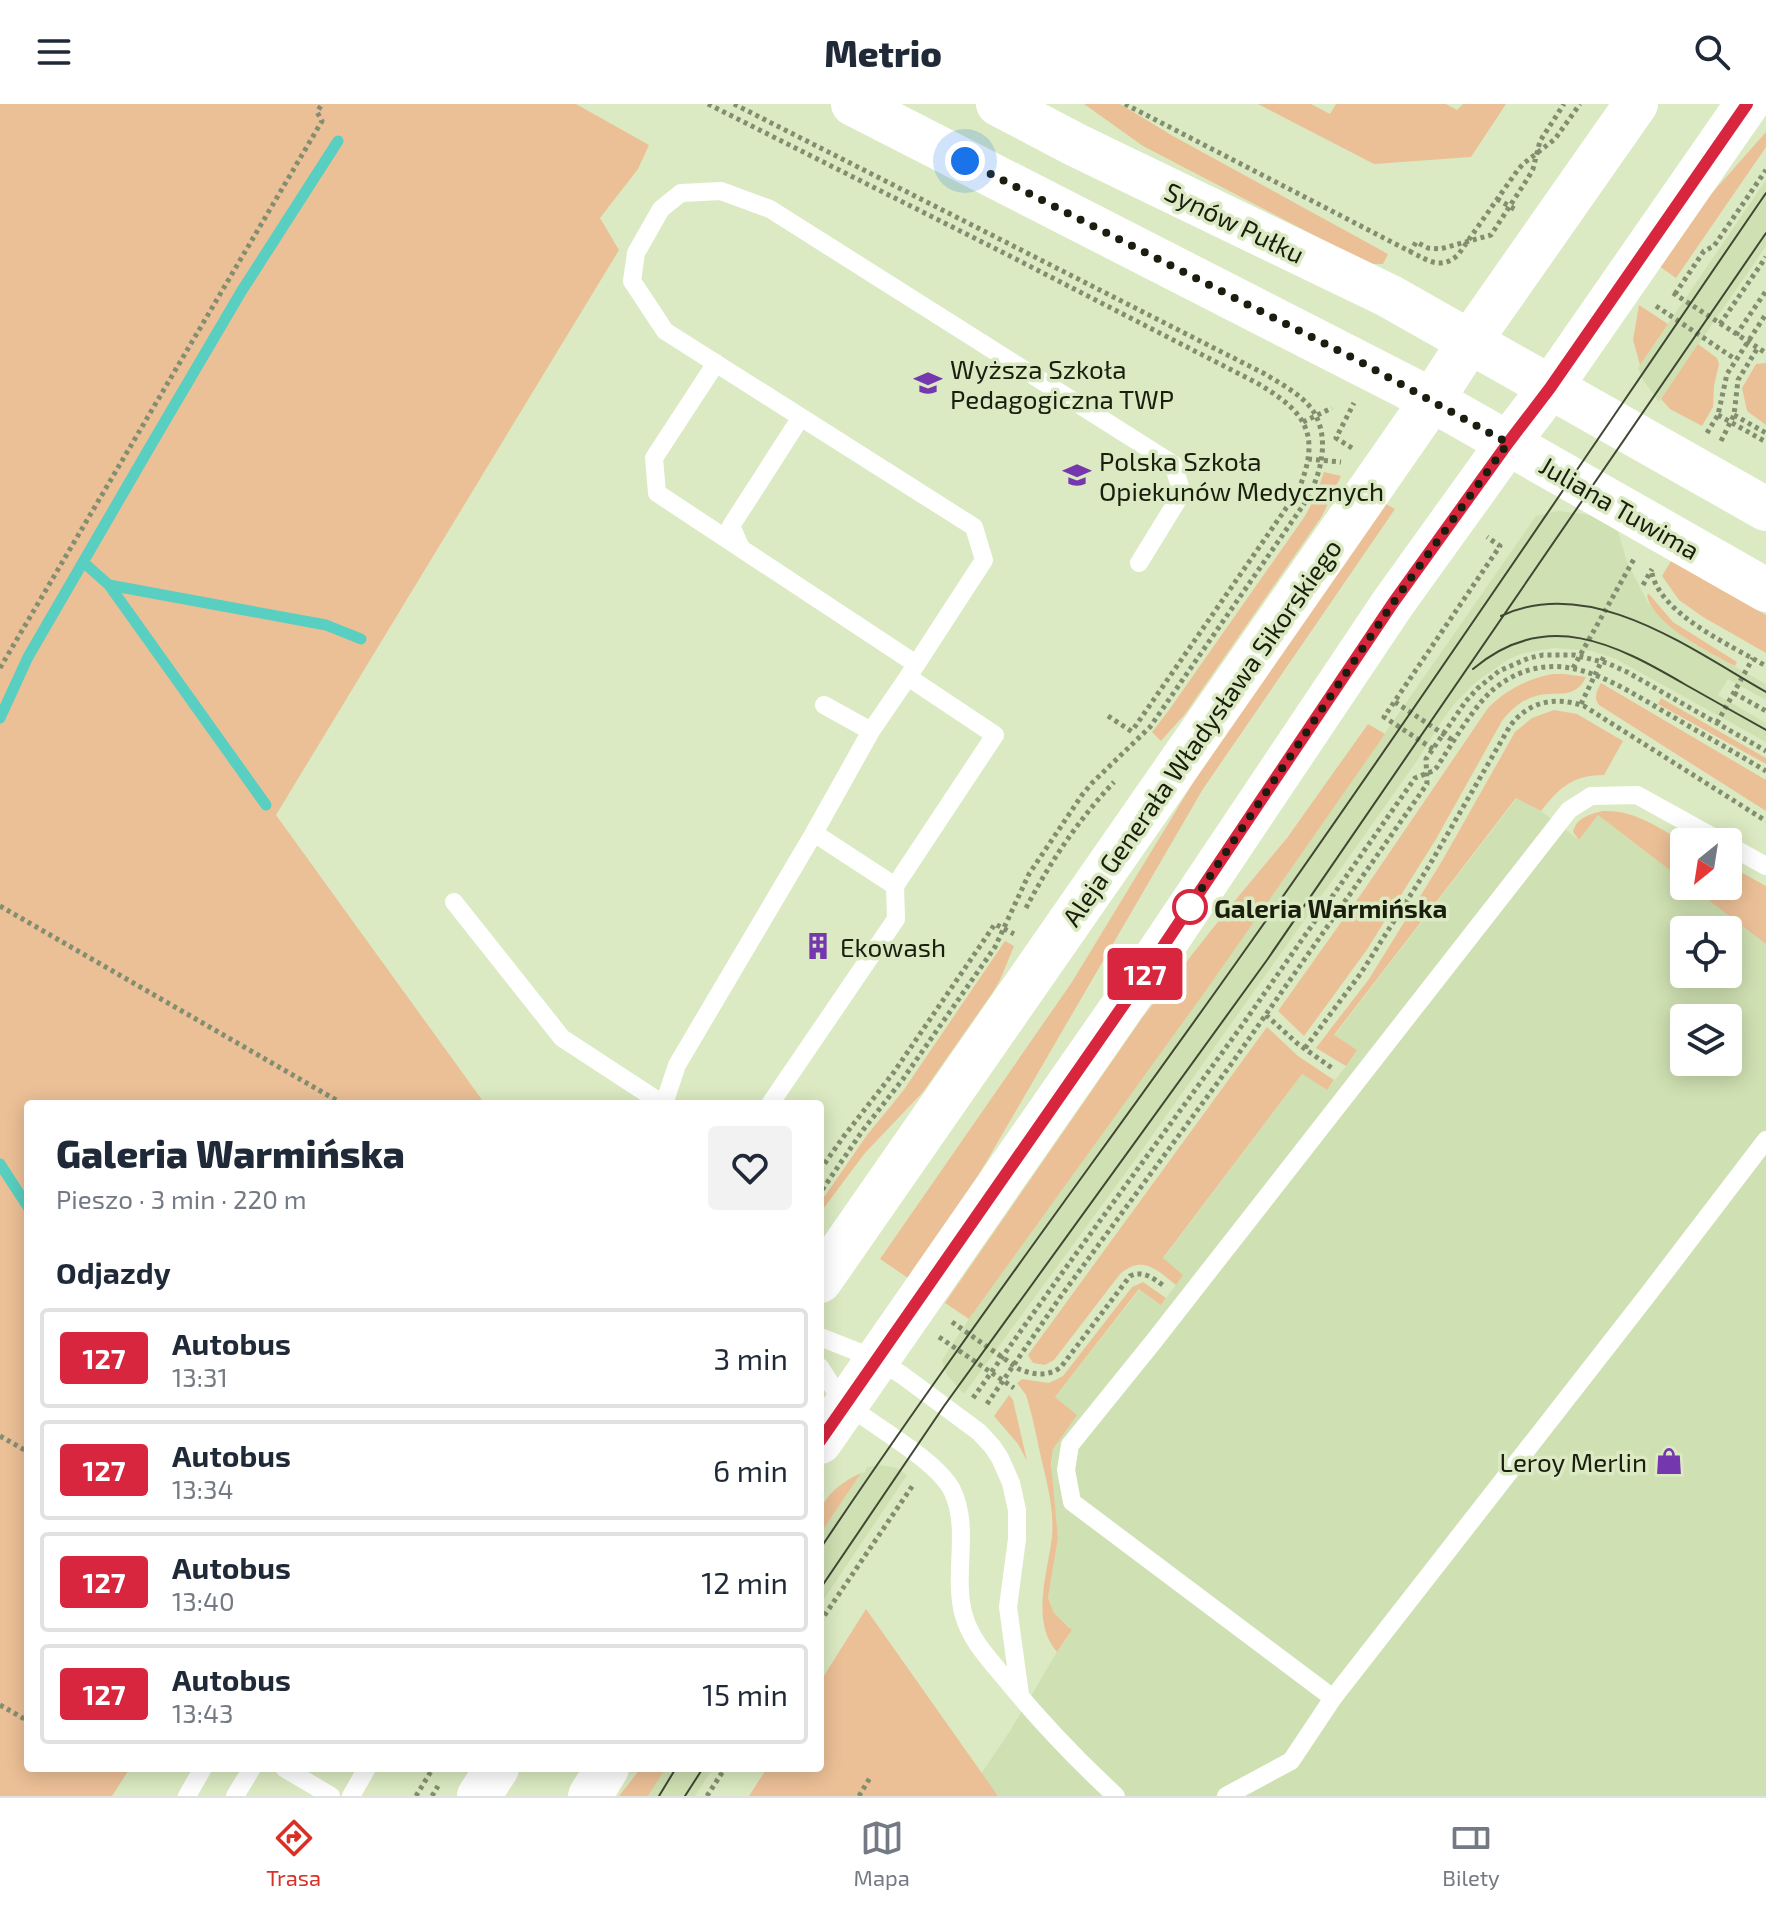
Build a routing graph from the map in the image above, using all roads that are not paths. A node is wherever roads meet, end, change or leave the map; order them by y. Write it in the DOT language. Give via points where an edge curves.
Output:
graph roads {
  1 [pos="853,104"];
  2 [pos="998,104"];
  3 [pos="1636,104"];
  4 [pos="1747,104"];
  5 [pos="1470,341"];
  6 [pos="716,363"];
  7 [pos="1550,388"];
  8 [pos="1432,400"];
  9 [pos="801,417"];
  10 [pos="1508,443"];
  11 [pos="1766,509"];
  12 [pos="741,548"];
  13 [pos="1139,563"];
  14 [pos="1766,590"];
  15 [pos="912,671"];
  16 [pos="824,705"];
  17 [pos="871,731"];
  18 [pos="1697,828"];
  19 [pos="814,833"];
  20 [pos="1742,853"];
  21 [pos="1766,866"];
  22 [pos="895,886"];
  23 [pos="454,902"];
  24 [pos="657,1100"];
  25 [pos="664,1100"];
  26 [pos="773,1100"];
  27 [pos="1766,1140"];
  28 [pos="824,1275"];
  29 [pos="824,1339"];
  30 [pos="876,1359"];
  31 [pos="824,1373"];
  32 [pos="846,1404"];
  33 [pos="824,1436"];
  34 [pos="1021,1698"];
  35 [pos="1333,1698"];
  36 [pos="201,1772"];
  37 [pos="250,1772"];
  38 [pos="288,1772"];
  39 [pos="365,1772"];
  40 [pos="494,1772"];
  41 [pos="605,1772"];
  42 [pos="303,1789"];
  43 [pos="187,1796"];
  44 [pos="235,1796"];
  45 [pos="331,1796"];
  46 [pos="351,1796"];
  47 [pos="479,1796"];
  48 [pos="590,1796"];
  49 [pos="1116,1796"];
  50 [pos="1226,1796"];
  1 -- 8 [label="main road"];
  2 -- 5 [label="main road, Synów Pułku"];
  3 -- 5 [label="main road, Aleja Generała Władysława Sikorskiego"];
  4 -- 7 [label="main road"];
  5 -- 7 [label="main road"];
  5 -- 8 [label="main road, Aleja Generała Władysława Sikorskiego"];
  6 -- 9 [label="lane"];
  6 -- 12 [label="lane" via="654,458 657,493"];
  6 -- 13 [label="lane" via="665,331 632,281 636,253 661,209 681,193 721,191 770,209 1173,464 1182,493"];
  7 -- 10 [label="main road"];
  7 -- 11 [label="main road"];
  8 -- 10 [label="main road, Juliana Tuwima"];
  8 -- 28 [label="main road, Aleja Generała Władysława Sikorskiego"];
  9 -- 12 [label="lane" via="731,526"];
  9 -- 15 [label="lane" via="974,527 984,560"];
  10 -- 14 [label="main road, Juliana Tuwima"];
  10 -- 30 [label="main road"];
  12 -- 15 [label="lane"];
  15 -- 17 [label="lane"];
  15 -- 22 [label="lane" via="995,735"];
  16 -- 17 [label="lane"];
  17 -- 19 [label="lane"];
  18 -- 35 [label="lane" via="1637,795 1591,796 1569,810 1070,1445 1066,1470 1072,1502"];
  19 -- 22 [label="lane"];
  19 -- 25 [label="lane" via="677,1065"];
  20 -- 21 [label="lane"];
  22 -- 26 [label="lane" via="896,919"];
  23 -- 24 [label="lane" via="562,1038"];
  27 -- 35 [label="lane"];
  29 -- 30 [label="lane"];
  30 -- 32 [label="main road"];
  30 -- 34 [label="lane" via="979,1432 1011,1483 1018,1524 1008,1607"];
  31 -- 32 [label="lane"];
  32 -- 33 [label="main road"];
  32 -- 34 [label="lane" via="928,1464 951,1489 961,1524 958,1581 964,1617 978,1645"];
  34 -- 49 [label="lane"];
  35 -- 50 [label="lane" via="1291,1761"];
  36 -- 43 [label="lane"];
  37 -- 44 [label="lane"];
  38 -- 42 [label="lane"];
  39 -- 46 [label="lane"];
  40 -- 47 [label="main road"];
  41 -- 48 [label="main road"];
  42 -- 45 [label="lane"];
}
